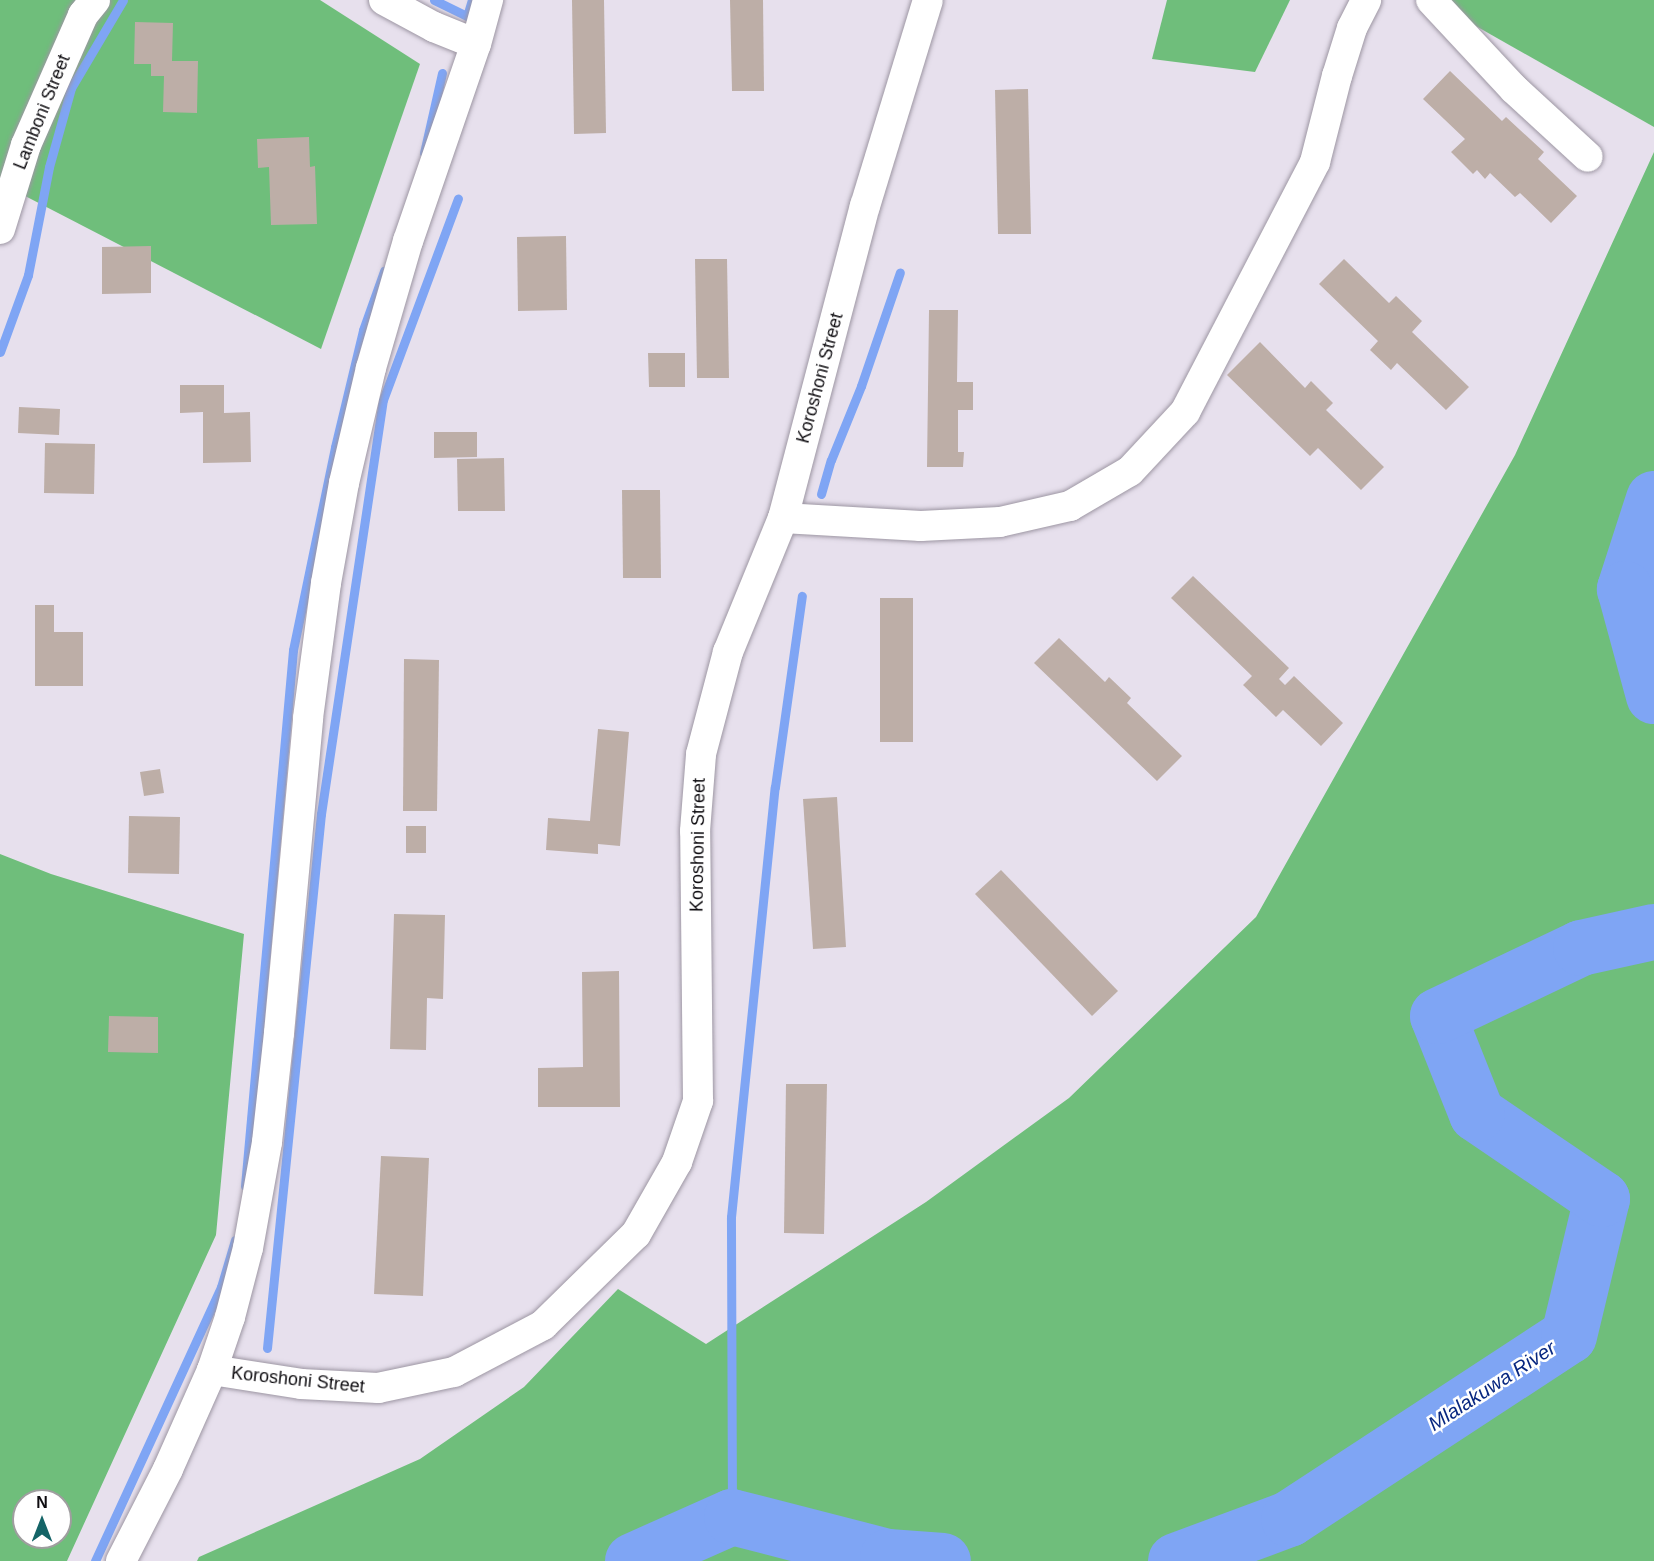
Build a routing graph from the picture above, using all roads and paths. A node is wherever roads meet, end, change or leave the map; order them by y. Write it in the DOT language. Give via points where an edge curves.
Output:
graph roads {
  1 [pos="94,0"];
  2 [pos="384,0"];
  3 [pos="488,0"];
  4 [pos="928,0"];
  5 [pos="1366,0"];
  6 [pos="1431,0"];
  7 [pos="476,44"];
  8 [pos="1588,157"];
  9 [pos="0,229"];
  10 [pos="783,518"];
  11 [pos="212,1370"];
  12 [pos="121,1561"];
  1 -- 9 [label="street, Lamboni Street" via="83,15 26,145"];
  2 -- 7 [label="street"];
  3 -- 7 [label="street"];
  4 -- 10 [label="street, Koroshoni Street" via="866,206"];
  5 -- 10 [label="street" via="1336,76 1315,162 1185,412 1130,471 1070,506 1000,522 921,526"];
  6 -- 8 [label="street" via="1514,89"];
  7 -- 11 [label="street" via="408,241 351,443 326,583 304,747 267,1142 248,1248"];
  10 -- 11 [label="street, Koroshoni Street" via="729,652 701,754 695,831 698,1101 677,1162 636,1234 543,1325 454,1372 378,1388 301,1384"];
  11 -- 12 [label="street"];
}
